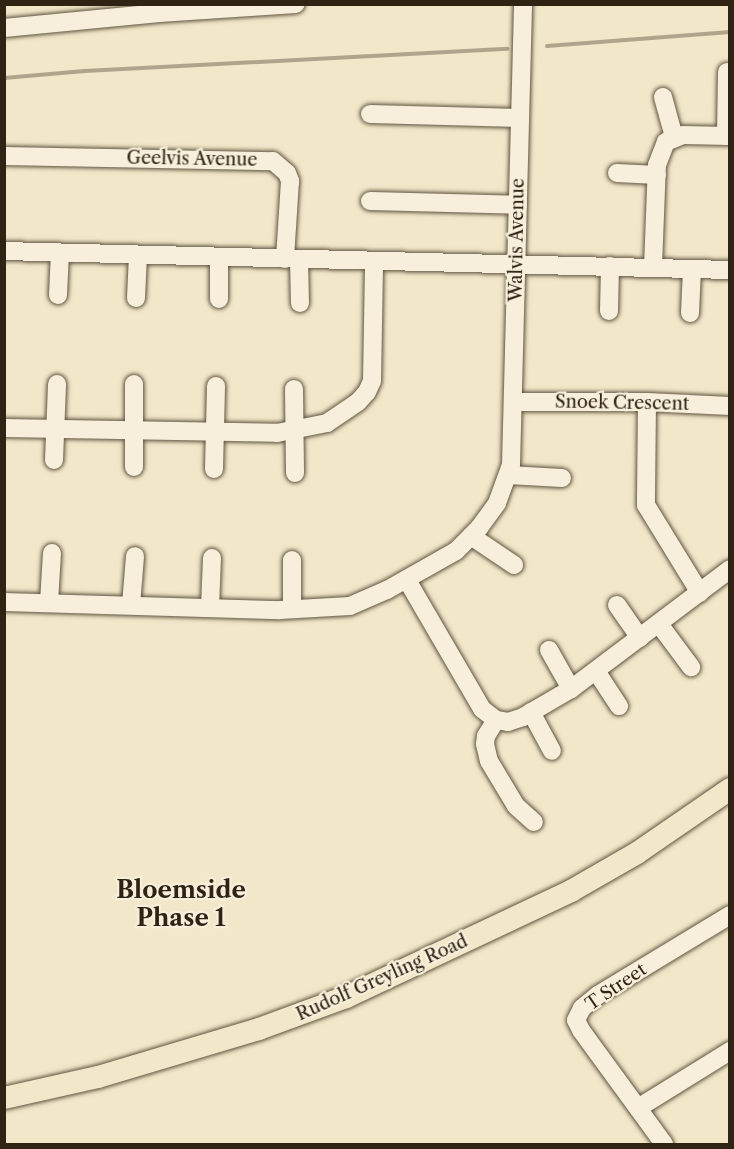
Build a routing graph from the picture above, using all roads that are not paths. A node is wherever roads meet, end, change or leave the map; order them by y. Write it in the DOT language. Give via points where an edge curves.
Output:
graph roads {
  1 [pos="296,4"];
  2 [pos="523,4"];
  3 [pos="4,28"];
  4 [pos="727,72"];
  5 [pos="663,97"];
  6 [pos="370,114"];
  7 [pos="520,118"];
  8 [pos="728,136"];
  9 [pos="674,137"];
  10 [pos="4,156"];
  11 [pos="617,173"];
  12 [pos="657,175"];
  13 [pos="370,201"];
  14 [pos="518,205"];
  15 [pos="4,251"];
  16 [pos="60,253"];
  17 [pos="138,255"];
  18 [pos="219,258"];
  19 [pos="292,260"];
  20 [pos="374,262"];
  21 [pos="516,264"];
  22 [pos="610,266"];
  23 [pos="653,267"];
  24 [pos="692,269"];
  25 [pos="729,270"];
  26 [pos="58,295"];
  27 [pos="136,298"];
  28 [pos="219,299"];
  29 [pos="300,303"];
  30 [pos="609,311"];
  31 [pos="690,314"];
  32 [pos="57,384"];
  33 [pos="134,384"];
  34 [pos="216,386"];
  35 [pos="294,388"];
  36 [pos="514,402"];
  37 [pos="646,402"];
  38 [pos="729,406"];
  39 [pos="4,428"];
  40 [pos="55,429"];
  41 [pos="134,430"];
  42 [pos="296,431"];
  43 [pos="214,432"];
  44 [pos="54,460"];
  45 [pos="134,467"];
  46 [pos="214,470"];
  47 [pos="295,472"];
  48 [pos="508,475"];
  49 [pos="561,478"];
  50 [pos="471,536"];
  51 [pos="52,553"];
  52 [pos="135,556"];
  53 [pos="212,558"];
  54 [pos="292,560"];
  55 [pos="514,565"];
  56 [pos="729,569"];
  57 [pos="407,580"];
  58 [pos="700,593"];
  59 [pos="4,602"];
  60 [pos="49,602"];
  61 [pos="131,605"];
  62 [pos="617,606"];
  63 [pos="210,607"];
  64 [pos="292,609"];
  65 [pos="659,624"];
  66 [pos="640,638"];
  67 [pos="549,650"];
  68 [pos="691,667"];
  69 [pos="596,671"];
  70 [pos="571,689"];
  71 [pos="619,706"];
  72 [pos="531,712"];
  73 [pos="496,720"];
  74 [pos="552,751"];
  75 [pos="729,789"];
  76 [pos="534,822"];
  77 [pos="729,915"];
  78 [pos="729,1051"];
  79 [pos="4,1098"];
  80 [pos="638,1108"];
  81 [pos="664,1144"];
  1 -- 3 [label="street"];
  2 -- 7 [label="street, Walvis Avenue"];
  4 -- 8 [label="street"];
  5 -- 9 [label="street"];
  6 -- 7 [label="street"];
  7 -- 14 [label="street, Walvis Avenue"];
  8 -- 9 [label="street"];
  9 -- 12 [label="street" via="660,152"];
  10 -- 19 [label="street, Geelvis Avenue" via="273,161 290,181"];
  11 -- 12 [label="street"];
  12 -- 23 [label="street"];
  13 -- 14 [label="street"];
  14 -- 21 [label="street, Walvis Avenue"];
  15 -- 16 [label="street"];
  16 -- 17 [label="street"];
  16 -- 26 [label="street"];
  17 -- 18 [label="street"];
  17 -- 27 [label="street"];
  18 -- 19 [label="street"];
  18 -- 28 [label="street"];
  19 -- 20 [label="street"];
  19 -- 29 [label="street, Geelvis Avenue"];
  20 -- 21 [label="street"];
  20 -- 42 [label="street" via="372,381 367,393 327,423"];
  21 -- 22 [label="street"];
  21 -- 36 [label="street, Walvis Avenue"];
  22 -- 23 [label="street"];
  22 -- 30 [label="street"];
  23 -- 24 [label="street"];
  24 -- 25 [label="street"];
  24 -- 31 [label="street"];
  32 -- 40 [label="street"];
  33 -- 41 [label="street"];
  34 -- 43 [label="street"];
  35 -- 42 [label="street"];
  36 -- 37 [label="street, Snoek Crescent"];
  36 -- 48 [label="street, Walvis Avenue"];
  37 -- 38 [label="street, Snoek Crescent"];
  37 -- 58 [label="street" via="646,505"];
  39 -- 40 [label="street"];
  40 -- 41 [label="street"];
  40 -- 44 [label="street"];
  41 -- 43 [label="street"];
  41 -- 45 [label="street"];
  42 -- 43 [label="street"];
  42 -- 47 [label="street"];
  43 -- 46 [label="street"];
  48 -- 49 [label="street"];
  48 -- 50 [label="street, Walvis Avenue" via="497,503"];
  50 -- 55 [label="street"];
  50 -- 57 [label="street, Walvis Avenue" via="456,552"];
  51 -- 60 [label="street"];
  52 -- 61 [label="street"];
  53 -- 63 [label="street"];
  54 -- 64 [label="street"];
  56 -- 58 [label="street"];
  57 -- 64 [label="street, Walvis Avenue" via="350,606"];
  57 -- 73 [label="street" via="482,709"];
  58 -- 65 [label="street"];
  59 -- 60 [label="street, Walvis Avenue"];
  60 -- 61 [label="street, Walvis Avenue"];
  61 -- 63 [label="street, Walvis Avenue"];
  62 -- 66 [label="street"];
  63 -- 64 [label="street, Walvis Avenue"];
  65 -- 66 [label="street"];
  65 -- 68 [label="street"];
  66 -- 69 [label="street"];
  67 -- 70 [label="street"];
  69 -- 70 [label="street"];
  69 -- 71 [label="street"];
  70 -- 72 [label="street"];
  72 -- 73 [label="street" via="508,722"];
  72 -- 74 [label="street"];
  73 -- 76 [label="street" via="486,736 487,754 507,794 521,813"];
  75 -- 79 [label="main road, Rudolf Greyling Road" via="637,853 571,891 346,997 259,1029 110,1073"];
  77 -- 80 [label="street, T Street" via="598,996 578,1015 580,1030"];
  78 -- 80 [label="street"];
  80 -- 81 [label="street, T Street"];
}
